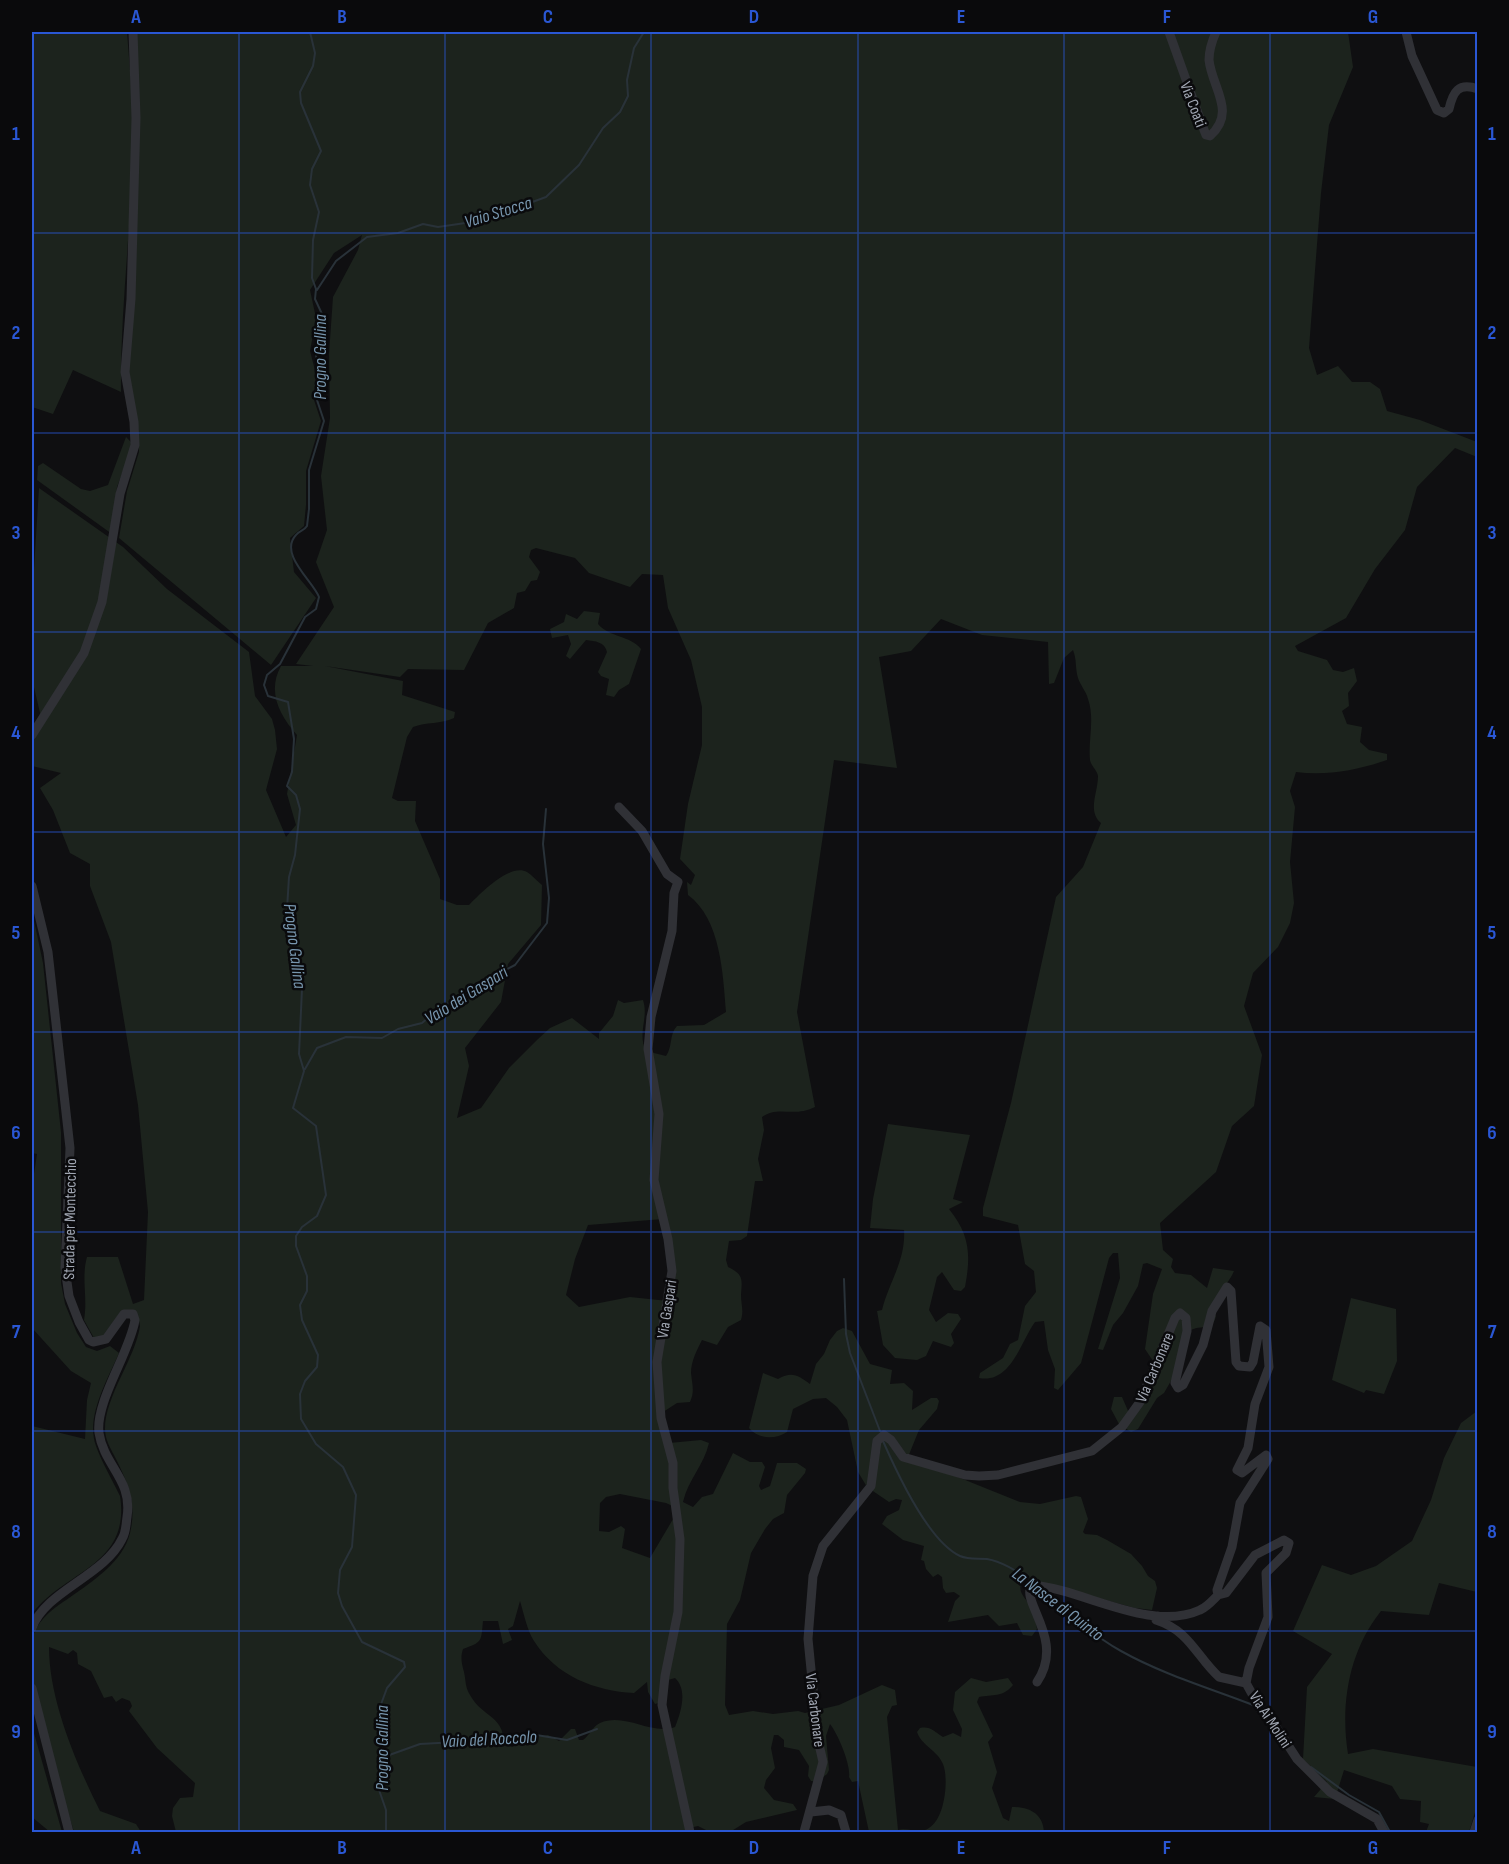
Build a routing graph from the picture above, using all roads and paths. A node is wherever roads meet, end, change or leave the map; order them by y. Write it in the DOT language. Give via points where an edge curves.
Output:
graph roads {
  1 [pos="133,32"];
  2 [pos="1169,32"];
  3 [pos="1215,32"];
  4 [pos="1406,32"];
  5 [pos="1478,89"];
  6 [pos="32,735"];
  7 [pos="619,807"];
  8 [pos="32,886"];
  9 [pos="1218,1595"];
  10 [pos="1158,1617"];
  11 [pos="32,1628"];
  12 [pos="1037,1682"];
  13 [pos="1246,1683"];
  14 [pos="32,1688"];
  15 [pos="811,1812"];
  16 [pos="1478,1820"];
  17 [pos="69,1833"];
  18 [pos="690,1833"];
  19 [pos="804,1833"];
  20 [pos="846,1833"];
  21 [pos="1384,1833"];
  22 [pos="1474,1833"];
  1 -- 6 [label="street" via="136,118 125,372 135,445 120,494 102,602 88,643"];
  2 -- 3 [label="street, Via Coati" via="1206,135 1210,136 1217,131 1224,112 1209,61"];
  4 -- 5 [label="street" via="1412,56 1437,110 1449,109 1459,87"];
  7 -- 18 [label="street, Via Gaspari" via="642,831 667,874 678,882 648,1049 659,1114 654,1180 672,1271 657,1362 661,1418 673,1463 680,1539 678,1612 662,1705"];
  8 -- 11 [label="street, Strada per Montecchio" via="48,952 70,1148 65,1268 69,1296 85,1334 93,1342 106,1340 124,1314 133,1314 135,1320 103,1407 99,1432 130,1501 123,1538 111,1556 53,1601 34,1620"];
  9 -- 10 [label="street" via="1202,1609"];
  9 -- 13 [label="street" via="1226,1593 1255,1555 1284,1540 1289,1543 1286,1553 1266,1573 1268,1617"];
  9 -- 15 [label="street, Via Carbonare" via="1240,1503 1268,1459 1266,1455 1242,1473 1237,1470 1248,1448 1255,1404 1269,1366 1268,1347 1266,1330 1260,1326 1250,1367 1236,1362 1232,1291 1227,1287 1212,1311 1203,1345 1183,1385 1178,1388 1175,1383 1186,1331 1186,1318 1180,1313 1140,1402 1122,1427 1092,1451 998,1475 979,1476 903,1457 884,1435 877,1441 871,1486 822,1546 813,1576 808,1639 823,1762"];
  10 -- 12 [label="street" via="1037,1585 1028,1590 1028,1597 1044,1630 1049,1653"];
  10 -- 13 [label="street, Via Ai Molini" via="1156,1620 1192,1642 1219,1677"];
  13 -- 21 [label="street, Via Ai Molini" via="1297,1759 1330,1792 1377,1819"];
  14 -- 17 [label="street"];
  15 -- 19 [label="street, Via Carbonare"];
  15 -- 20 [label="street" via="830,1810 841,1815"];
  16 -- 22 [label="street"];
}
